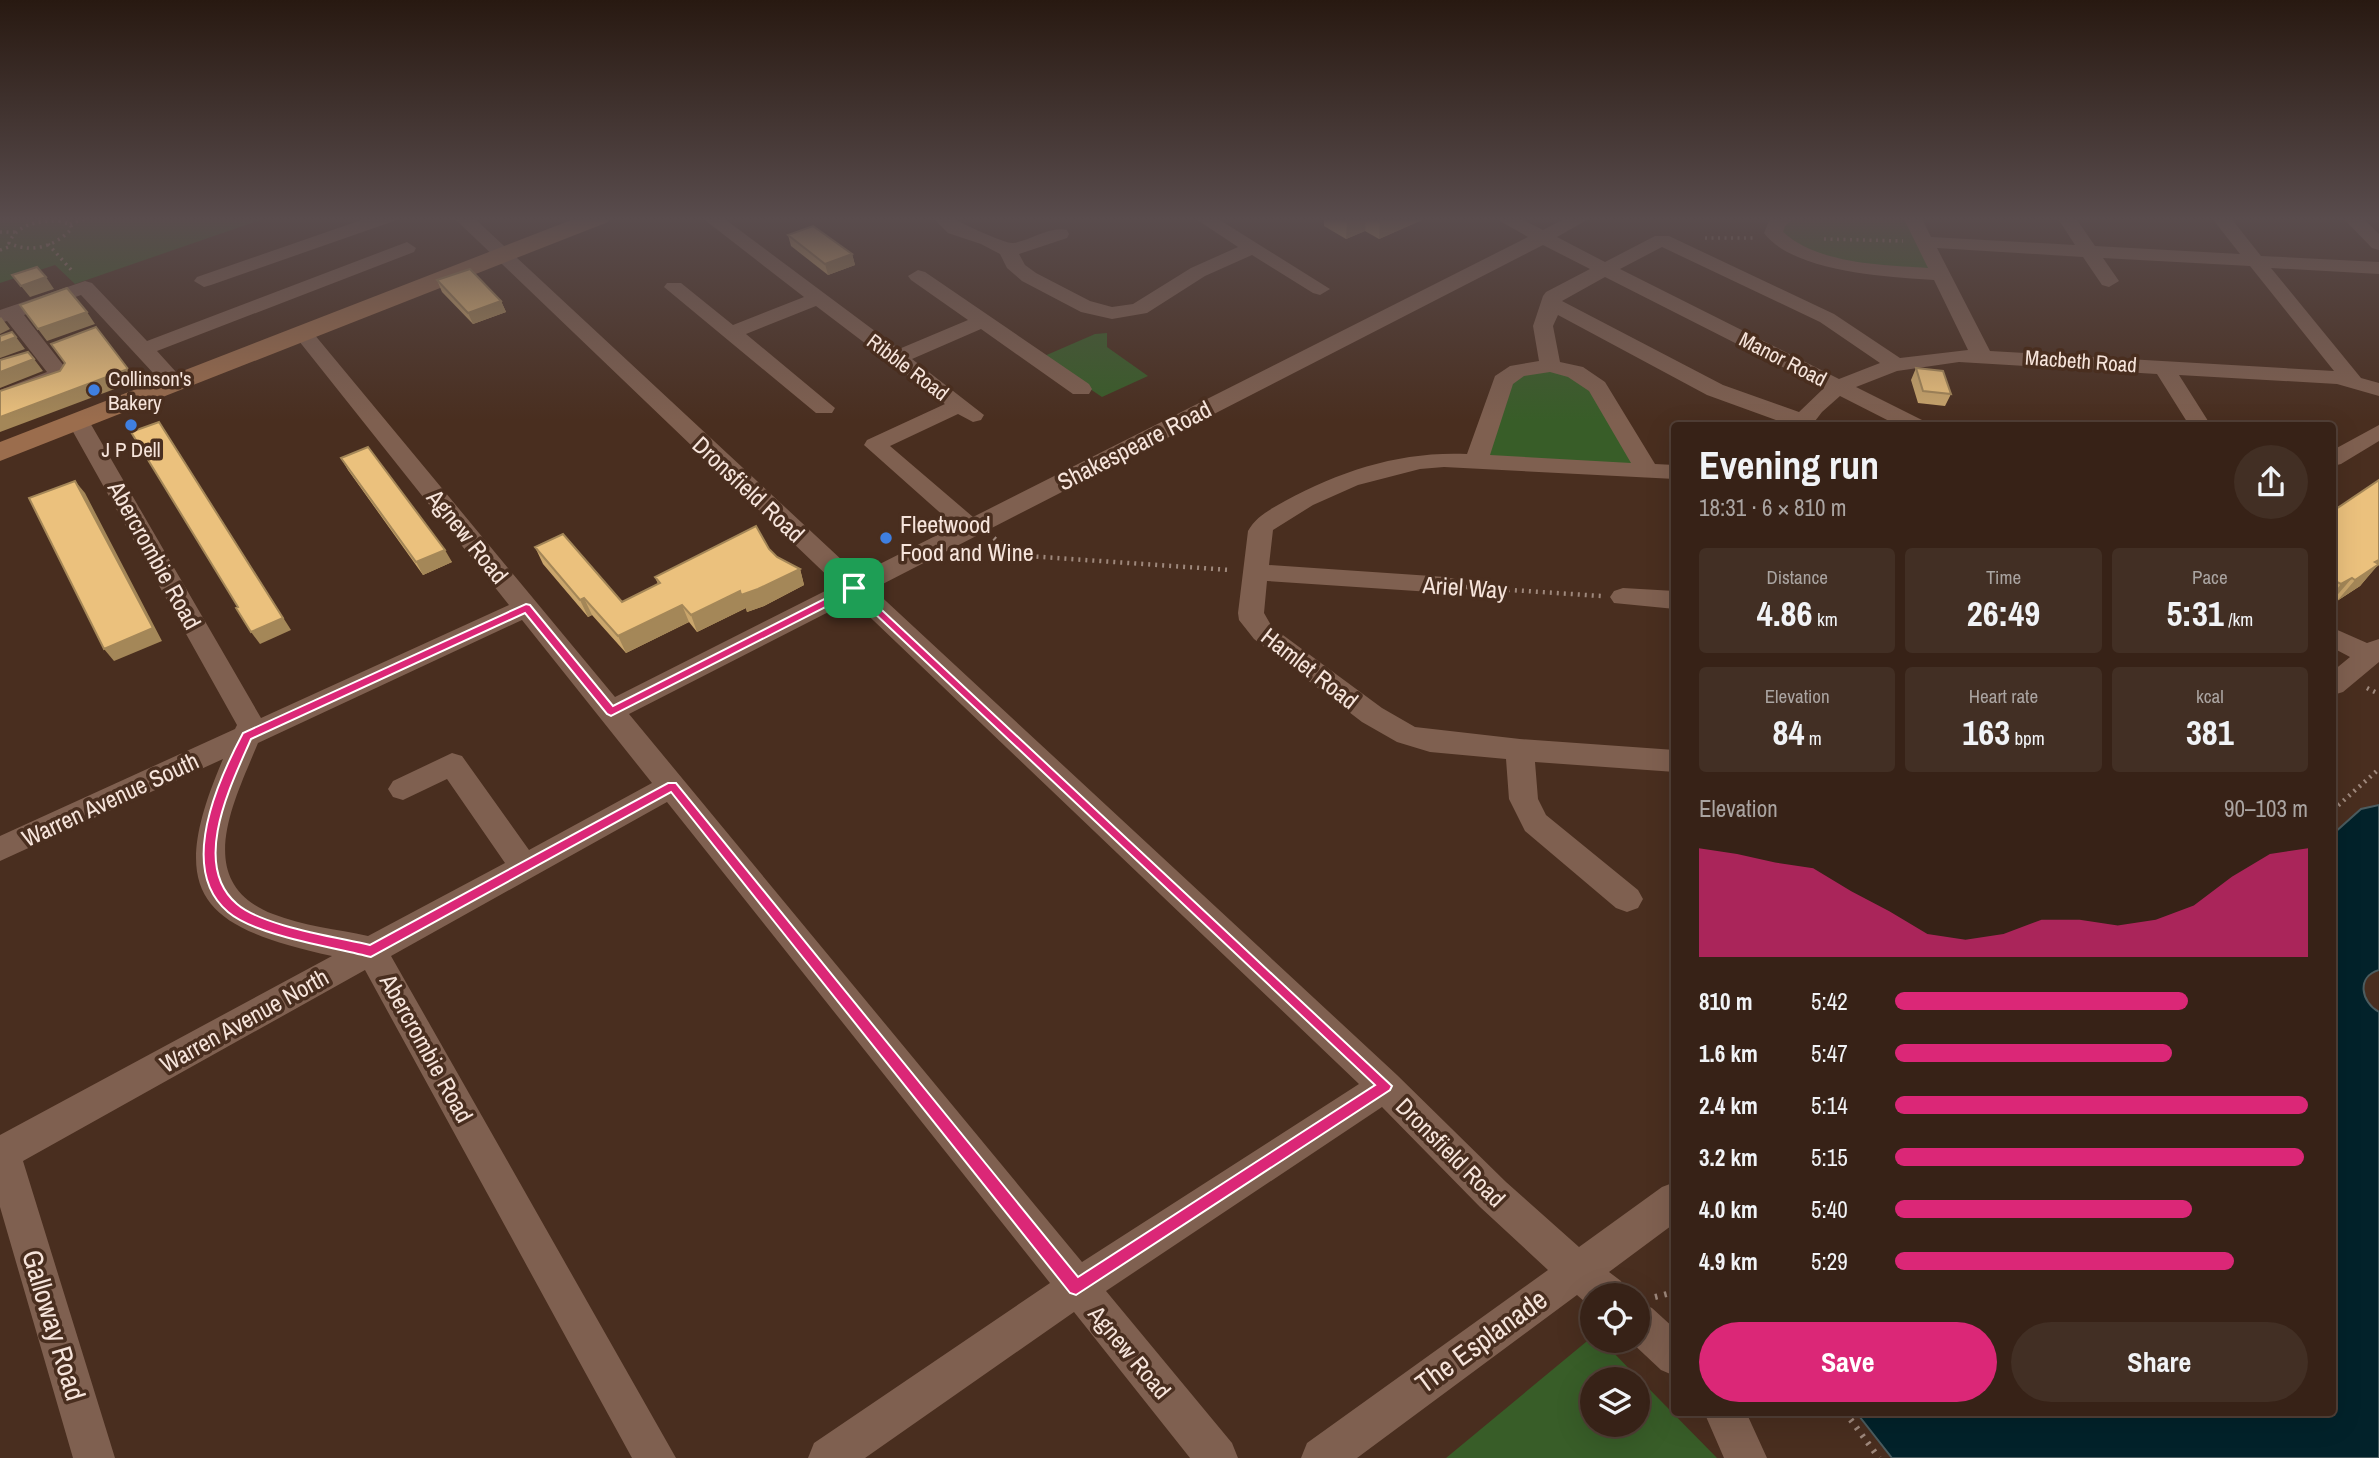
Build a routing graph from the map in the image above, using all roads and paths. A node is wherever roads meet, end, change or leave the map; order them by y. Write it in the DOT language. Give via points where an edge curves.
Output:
graph roads {
  1 [pos="84,285"];
  2 [pos="311,285"];
  3 [pos="424,285"];
  4 [pos="534,285"];
  5 [pos="798,285"];
  6 [pos="931,285"];
  7 [pos="1048,285"];
  8 [pos="1180,285"];
  9 [pos="1314,285"];
  10 [pos="1450,285"];
  11 [pos="1574,285"];
  12 [pos="1637,285"];
  13 [pos="1757,285"];
  14 [pos="1945,285"];
  15 [pos="2276,285"];
  16 [pos="674,287"];
  17 [pos="85,288"];
  18 [pos="1321,289"];
  19 [pos="816,299"];
  20 [pos="1552,304"];
  21 [pos="5,315"];
  22 [pos="982,321"];
  23 [pos="118,325"];
  24 [pos="302,332"];
  25 [pos="731,332"];
  26 [pos="26,333"];
  27 [pos="93,334"];
  28 [pos="0,342"];
  29 [pos="67,343"];
  30 [pos="142,350"];
  31 [pos="42,352"];
  32 [pos="1981,355"];
  33 [pos="897,358"];
  34 [pos="21,360"];
  35 [pos="1895,364"];
  36 [pos="1550,366"];
  37 [pos="2162,366"];
  38 [pos="2351,379"];
  39 [pos="175,383"];
  40 [pos="1081,388"];
  41 [pos="1841,388"];
  42 [pos="2379,390"];
  43 [pos="0,397"];
  44 [pos="824,408"];
  45 [pos="78,421"];
  46 [pos="1799,422"];
  47 [pos="1803,422"];
  48 [pos="1908,422"];
  49 [pos="2198,422"];
  50 [pos="2379,432"];
  51 [pos="0,452"];
  52 [pos="2336,457"];
  53 [pos="1479,461"];
  54 [pos="1647,470"];
  55 [pos="1671,472"];
  56 [pos="975,526"];
  57 [pos="1256,572"];
  58 [pos="1446,585"];
  59 [pos="854,588"];
  60 [pos="1623,597"];
  61 [pos="1671,600"];
  62 [pos="526,608"];
  63 [pos="2336,638"];
  64 [pos="2374,652"];
  65 [pos="2336,683"];
  66 [pos="611,712"];
  67 [pos="247,736"];
  68 [pos="1520,750"];
  69 [pos="1671,761"];
  70 [pos="2379,769"];
  71 [pos="672,786"];
  72 [pos="403,789"];
  73 [pos="2336,807"];
  74 [pos="0,849"];
  75 [pos="524,868"];
  76 [pos="1628,899"];
  77 [pos="371,951"];
  78 [pos="1385,1086"];
  79 [pos="1,1153"];
  80 [pos="1671,1203"];
  81 [pos="1576,1270"];
  82 [pos="1592,1283"];
  83 [pos="1076,1288"];
  84 [pos="1650,1333"];
  85 [pos="1671,1352"];
  86 [pos="1726,1416"];
  87 [pos="1848,1416"];
  88 [pos="93,1458"];
  89 [pos="655,1458"];
  90 [pos="829,1458"];
  91 [pos="1217,1458"];
  92 [pos="1322,1458"];
  93 [pos="1746,1458"];
  94 [pos="1879,1458"];
  1 -- 17 [label="path"];
  2 -- 30 [label="street"];
  3 -- 24 [label="main road"];
  4 -- 59 [label="street, Dronsfield Road"];
  5 -- 19 [label="street, Ribble Road"];
  6 -- 22 [label="street"];
  7 -- 8 [label="street" via="1106,319 1155,303"];
  9 -- 18 [label="street"];
  10 -- 56 [label="street, Shakespeare Road"];
  11 -- 20 [label="street" via="1553,296"];
  12 -- 41 [label="street, Manor Road"];
  13 -- 35 [label="street" via="1827,318"];
  14 -- 32 [label="street"];
  15 -- 38 [label="street"];
  16 -- 25 [label="street"];
  17 -- 21 [label="street"];
  17 -- 23 [label="street"];
  19 -- 25 [label="street"];
  19 -- 33 [label="street, Ribble Road"];
  20 -- 36 [label="street" via="1543,326"];
  20 -- 46 [label="street" via="1715,390"];
  21 -- 26 [label="street"];
  22 -- 33 [label="street"];
  22 -- 40 [label="street"];
  23 -- 27 [label="street"];
  23 -- 30 [label="street"];
  24 -- 39 [label="main road"];
  24 -- 62 [label="street, Agnew Road"];
  25 -- 44 [label="street"];
  26 -- 28 [label="street"];
  26 -- 31 [label="street"];
  29 -- 31 [label="street"];
  30 -- 39 [label="street"];
  31 -- 34 [label="street"];
  31 -- 43 [label="street" via="60,375"];
  32 -- 35 [label="street, Macbeth Road"];
  32 -- 37 [label="street, Macbeth Road"];
  33 -- 56 [label="street, Ribble Road" via="966,410 875,445"];
  35 -- 41 [label="street, Macbeth Road"];
  36 -- 53 [label="street" via="1518,371 1503,381"];
  36 -- 54 [label="street" via="1575,372 1597,387"];
  37 -- 38 [label="street, Macbeth Road"];
  37 -- 49 [label="street"];
  38 -- 42 [label="street, Macbeth Road"];
  39 -- 45 [label="main road"];
  41 -- 47 [label="street, Macbeth Road"];
  41 -- 48 [label="street, Manor Road"];
  45 -- 51 [label="main road"];
  45 -- 67 [label="street, Abercrombie Road" via="251,725"];
  50 -- 52 [label="street"];
  53 -- 54 [label="street, Hamlet Road"];
  53 -- 57 [label="street, Hamlet Road" via="1409,462 1354,477 1264,525"];
  54 -- 55 [label="street, Hamlet Road"];
  56 -- 57 [label="path" via="1013,555"];
  56 -- 59 [label="street, Shakespeare Road"];
  57 -- 58 [label="street, Ariel Way"];
  57 -- 68 [label="street, Hamlet Road" via="1251,613 1256,627 1372,715 1407,735 1430,741"];
  58 -- 60 [label="path, Ariel Way"];
  59 -- 66 [label="street, Shakespeare Road"];
  59 -- 78 [label="street, Dronsfield Road"];
  60 -- 61 [label="street"];
  62 -- 66 [label="street, Agnew Road"];
  62 -- 67 [label="street, Warren Avenue South"];
  63 -- 64 [label="street"];
  64 -- 65 [label="street"];
  66 -- 71 [label="street, Agnew Road"];
  67 -- 74 [label="street, Warren Avenue South"];
  67 -- 77 [label="street, Abercrombie Road" via="221,795 210,837 209,863 216,887 232,908 260,923"];
  68 -- 69 [label="street, Hamlet Road"];
  68 -- 76 [label="street" via="1523,799 1529,816"];
  70 -- 73 [label="path"];
  71 -- 75 [label="street, Warren Avenue North"];
  71 -- 83 [label="street, Agnew Road"];
  72 -- 75 [label="street" via="452,764"];
  75 -- 77 [label="street, Warren Avenue North"];
  77 -- 79 [label="street, Warren Avenue North"];
  77 -- 89 [label="street, Abercrombie Road"];
  78 -- 81 [label="street, Dronsfield Road" via="1441,1145"];
  78 -- 83 [label="street"];
  79 -- 88 [label="street, Galloway Road"];
  80 -- 81 [label="street, The Esplanade"];
  81 -- 82 [label="street, Dronsfield Road"];
  81 -- 92 [label="street, The Esplanade"];
  83 -- 90 [label="street"];
  83 -- 91 [label="street, Agnew Road"];
  84 -- 85 [label="street"];
  86 -- 93 [label="street"];
  87 -- 94 [label="path"];
}
